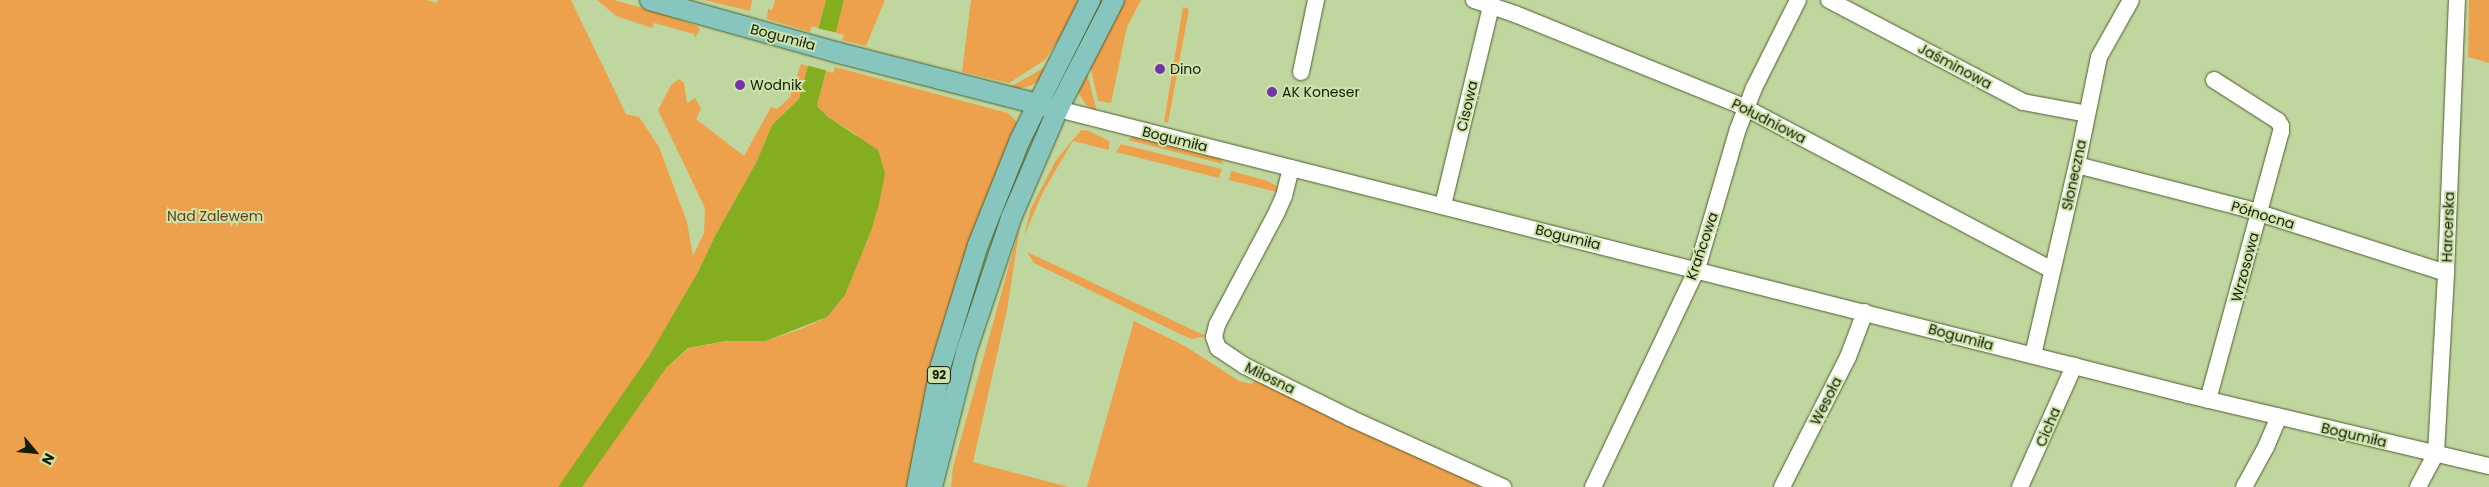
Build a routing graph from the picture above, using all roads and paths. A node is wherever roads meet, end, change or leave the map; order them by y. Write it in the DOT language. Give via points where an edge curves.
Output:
graph roads {
  1 [pos="650,0"];
  2 [pos="1090,0"];
  3 [pos="1114,0"];
  4 [pos="1316,0"];
  5 [pos="1474,0"];
  6 [pos="1798,0"];
  7 [pos="1829,0"];
  8 [pos="2131,0"];
  9 [pos="2457,0"];
  10 [pos="1491,6"];
  11 [pos="1302,72"];
  12 [pos="2214,80"];
  13 [pos="1037,104"];
  14 [pos="1746,108"];
  15 [pos="1058,109"];
  16 [pos="2087,114"];
  17 [pos="2077,166"];
  18 [pos="1291,168"];
  19 [pos="1443,205"];
  20 [pos="2259,214"];
  21 [pos="1696,269"];
  22 [pos="2052,270"];
  23 [pos="2446,273"];
  24 [pos="1865,312"];
  25 [pos="2033,355"];
  26 [pos="2074,366"];
  27 [pos="2208,400"];
  28 [pos="2279,417"];
  29 [pos="2436,453"];
  30 [pos="2489,466"];
  31 [pos="917,487"];
  32 [pos="932,487"];
  33 [pos="1503,487"];
  34 [pos="1593,487"];
  35 [pos="1782,487"];
  36 [pos="2020,487"];
  37 [pos="2244,487"];
  38 [pos="2418,487"];
  1 -- 13 [label="main road, Bogumiła"];
  2 -- 13 [label="main road, 92"];
  3 -- 15 [label="main road, 92"];
  4 -- 11 [label="street"];
  5 -- 10 [label="street, Południowa"];
  6 -- 14 [label="street, Krańcowa"];
  7 -- 16 [label="street, Jaśminowa" via="2023,102"];
  8 -- 16 [label="street, Słoneczna" via="2099,58"];
  9 -- 23 [label="street, Harcerska"];
  10 -- 14 [label="street, Południowa"];
  10 -- 19 [label="street, Cisowa"];
  12 -- 20 [label="street, Wrzosowa" via="2278,120 2281,126"];
  13 -- 15 [label="main road, Bogumiła"];
  13 -- 31 [label="main road, 92" via="1008,168 972,265 941,365"];
  14 -- 21 [label="street, Krańcowa"];
  14 -- 22 [label="street, Południowa"];
  15 -- 18 [label="street, Bogumiła"];
  15 -- 32 [label="main road, 92" via="1023,186 998,254 959,377"];
  16 -- 17 [label="street, Słoneczna"];
  17 -- 20 [label="street, Północna"];
  17 -- 22 [label="street, Słoneczna"];
  18 -- 19 [label="street, Bogumiła"];
  18 -- 33 [label="street, Miłosna" via="1277,212 1217,325 1214,337 1218,348 1245,366 1350,418"];
  19 -- 21 [label="street, Bogumiła"];
  20 -- 23 [label="street, Północna"];
  20 -- 27 [label="street, Wrzosowa"];
  21 -- 24 [label="street, Bogumiła"];
  21 -- 34 [label="street, Krańcowa"];
  22 -- 25 [label="street, Słoneczna"];
  23 -- 29 [label="street, Harcerska"];
  24 -- 25 [label="street, Bogumiła"];
  24 -- 35 [label="street, Wesoła" via="1848,356"];
  25 -- 26 [label="street, Bogumiła"];
  26 -- 27 [label="street, Bogumiła"];
  26 -- 36 [label="street, Cicha"];
  27 -- 28 [label="street, Bogumiła"];
  28 -- 29 [label="street, Bogumiła"];
  28 -- 37 [label="street"];
  29 -- 30 [label="street, Bogumiła"];
  29 -- 38 [label="street"];
}
